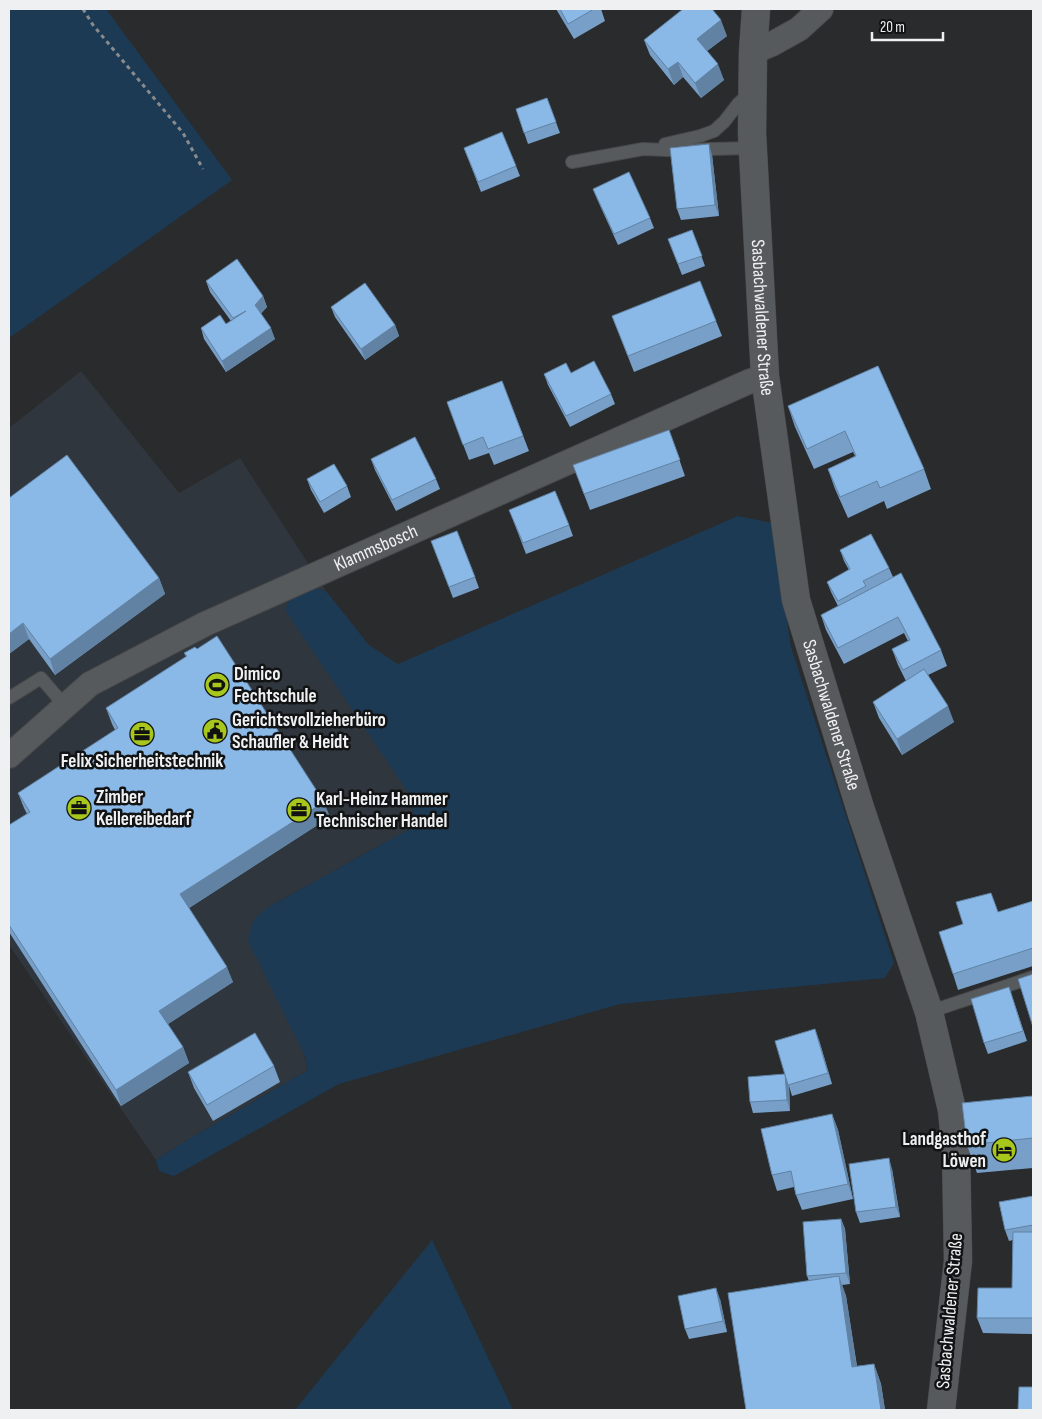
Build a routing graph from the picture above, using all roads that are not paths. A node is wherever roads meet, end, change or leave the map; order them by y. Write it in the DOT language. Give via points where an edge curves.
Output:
graph roads {
  1 [pos="756,9"];
  2 [pos="821,9"];
  3 [pos="753,52"];
  4 [pos="753,90"];
  5 [pos="645,148"];
  6 [pos="753,148"];
  7 [pos="572,162"];
  8 [pos="765,376"];
  9 [pos="9,698"];
  10 [pos="65,706"];
  11 [pos="9,756"];
  12 [pos="1033,977"];
  13 [pos="929,1012"];
  14 [pos="941,1410"];
  1 -- 3 [label="street, Sasbachwaldener Straße"];
  2 -- 3 [label="street" via="800,29"];
  3 -- 4 [label="street, Sasbachwaldener Straße"];
  4 -- 5 [label="lane" via="714,131"];
  4 -- 6 [label="street, Sasbachwaldener Straße"];
  5 -- 6 [label="lane"];
  5 -- 7 [label="lane"];
  6 -- 8 [label="street, Sasbachwaldener Straße"];
  8 -- 10 [label="street, Klammsbosch" via="205,624 90,684"];
  8 -- 13 [label="street, Sasbachwaldener Straße" via="796,600 861,811"];
  9 -- 10 [label="lane" via="41,678"];
  10 -- 11 [label="street, Klammsbosch"];
  12 -- 13 [label="lane"];
  13 -- 14 [label="street, Sasbachwaldener Straße" via="952,1110 957,1184 958,1261"];
}
